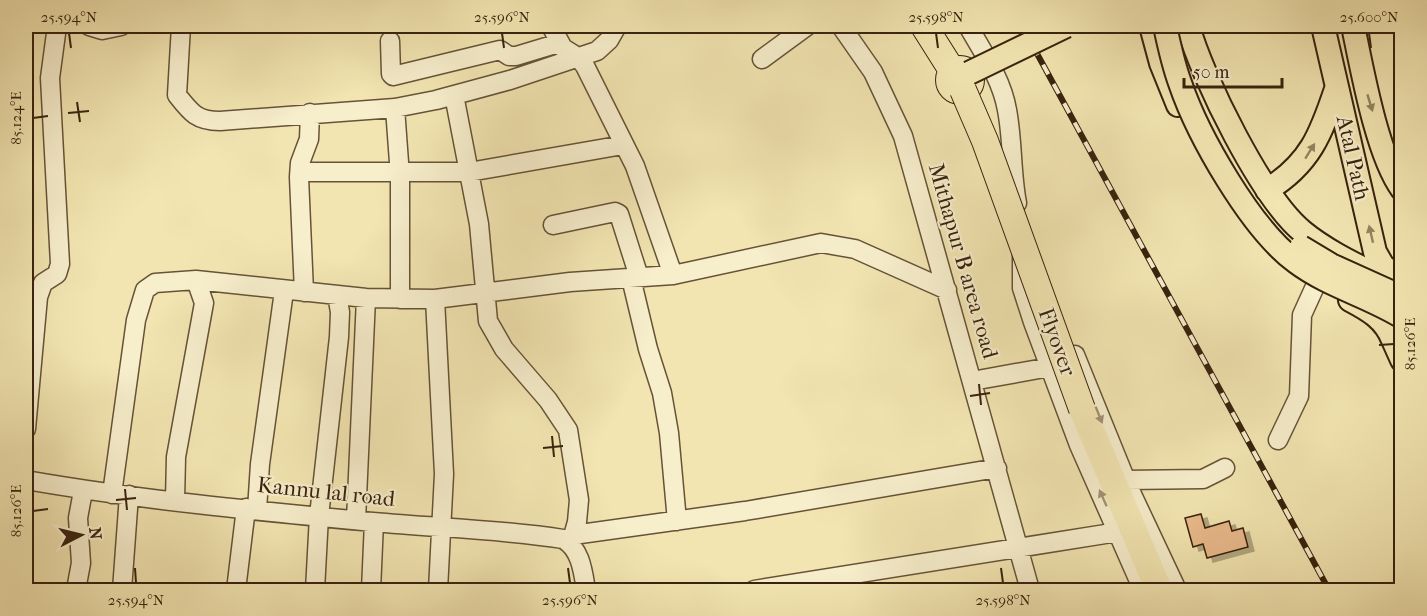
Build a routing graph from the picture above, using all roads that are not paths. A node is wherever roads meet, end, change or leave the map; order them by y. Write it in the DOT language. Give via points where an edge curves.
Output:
graph roads {
  1 [pos="57,26"];
  2 [pos="89,26"];
  3 [pos="121,26"];
  4 [pos="181,26"];
  5 [pos="551,26"];
  6 [pos="617,26"];
  7 [pos="807,26"];
  8 [pos="841,26"];
  9 [pos="924,26"];
  10 [pos="968,26"];
  11 [pos="1066,26"];
  12 [pos="1151,26"];
  13 [pos="1166,26"];
  14 [pos="1181,26"];
  15 [pos="1188,26"];
  16 [pos="1323,26"];
  17 [pos="1353,26"];
  18 [pos="390,40"];
  19 [pos="559,43"];
  20 [pos="579,58"];
  21 [pos="762,59"];
  22 [pos="962,78"];
  23 [pos="1336,89"];
  24 [pos="454,95"];
  25 [pos="395,108"];
  26 [pos="310,113"];
  27 [pos="1238,136"];
  28 [pos="623,145"];
  29 [pos="1203,156"];
  30 [pos="399,171"];
  31 [pos="300,172"];
  32 [pos="470,172"];
  33 [pos="1401,189"];
  34 [pos="1268,190"];
  35 [pos="553,225"];
  36 [pos="1022,225"];
  37 [pos="673,275"];
  38 [pos="635,277"];
  39 [pos="196,279"];
  40 [pos="34,281"];
  41 [pos="1401,281"];
  42 [pos="1317,282"];
  43 [pos="1401,287"];
  44 [pos="947,290"];
  45 [pos="284,291"];
  46 [pos="304,292"];
  47 [pos="487,293"];
  48 [pos="337,295"];
  49 [pos="1401,297"];
  50 [pos="366,298"];
  51 [pos="435,298"];
  52 [pos="400,299"];
  53 [pos="1401,317"];
  54 [pos="1397,350"];
  55 [pos="1050,367"];
  56 [pos="972,381"];
  57 [pos="26,429"];
  58 [pos="1278,440"];
  59 [pos="997,468"];
  60 [pos="1225,468"];
  61 [pos="26,480"];
  62 [pos="1126,480"];
  63 [pos="83,490"];
  64 [pos="120,494"];
  65 [pos="176,501"];
  66 [pos="251,509"];
  67 [pos="319,516"];
  68 [pos="365,521"];
  69 [pos="677,521"];
  70 [pos="440,527"];
  71 [pos="1118,532"];
  72 [pos="572,539"];
  73 [pos="1018,546"];
  74 [pos="76,591"];
  75 [pos="122,591"];
  76 [pos="236,591"];
  77 [pos="315,591"];
  78 [pos="371,591"];
  79 [pos="438,591"];
  80 [pos="586,591"];
  81 [pos="754,591"];
  82 [pos="1030,591"];
  83 [pos="1143,591"];
  84 [pos="1159,591"];
  85 [pos="1177,591"];
  1 -- 40 [label="street" via="50,78 60,264 57,274"];
  2 -- 3 [label="street" via="102,30"];
  4 -- 26 [label="street" via="177,95 194,116 204,121 220,121"];
  5 -- 19 [label="street"];
  6 -- 20 [label="street" via="604,47"];
  7 -- 21 [label="street"];
  8 -- 44 [label="street, Mithapur B area road" via="873,72 903,136"];
  9 -- 22 [label="highway, Flyover"];
  10 -- 36 [label="street" via="992,68 1007,109 1013,182"];
  11 -- 22 [label="main road, bridge"];
  12 -- 29 [label="main road" via="1173,94"];
  13 -- 53 [label="main road, bridge" via="1172,59 1197,123 1258,223 1297,262"];
  14 -- 49 [label="main road, bridge" via="1194,82 1210,117 1268,214 1306,251"];
  15 -- 27 [label="main road" via="1197,56"];
  16 -- 23 [label="main road, Atal Path"];
  17 -- 33 [label="main road, Atal Path, one-way" via="1390,170"];
  18 -- 19 [label="street" via="393,76 500,50 516,56"];
  19 -- 20 [label="street"];
  20 -- 24 [label="street"];
  20 -- 28 [label="street"];
  22 -- 84 [label="highway, Flyover, bridge" via="1082,409"];
  34 -- 23 [label="main road, one-way" via="1306,158 1321,132"];
  41 -- 23 [label="main road, Atal Path, one-way" via="1383,266 1375,252"];
  24 -- 25 [label="street"];
  24 -- 32 [label="street"];
  25 -- 26 [label="street"];
  25 -- 30 [label="street"];
  26 -- 31 [label="street" via="309,139"];
  27 -- 29 [label="main road"];
  27 -- 34 [label="main road"];
  28 -- 32 [label="street"];
  28 -- 37 [label="street" via="635,166"];
  29 -- 42 [label="main road" via="1251,229 1273,254"];
  30 -- 31 [label="street"];
  30 -- 32 [label="street"];
  30 -- 52 [label="street"];
  31 -- 46 [label="street"];
  32 -- 47 [label="street"];
  34 -- 43 [label="main road" via="1301,231 1324,248"];
  35 -- 38 [label="street" via="620,214"];
  36 -- 55 [label="street" via="1022,288"];
  36 -- 62 [label="street, one-way"];
  37 -- 38 [label="street"];
  37 -- 44 [label="street" via="806,245 835,244"];
  38 -- 47 [label="street"];
  38 -- 69 [label="street" via="669,433"];
  39 -- 45 [label="street"];
  39 -- 64 [label="street" via="166,281 145,290 132,347"];
  39 -- 65 [label="street" via="204,303 176,457"];
  40 -- 57 [label="street" via="38,297"];
  42 -- 54 [label="main road" via="1371,311 1388,327"];
  42 -- 58 [label="street" via="1302,315 1299,396"];
  44 -- 56 [label="street, Mithapur B area road"];
  45 -- 46 [label="street"];
  45 -- 66 [label="street"];
  46 -- 48 [label="street"];
  47 -- 51 [label="street"];
  47 -- 72 [label="street" via="488,321 496,338 568,430 579,500"];
  48 -- 50 [label="street"];
  48 -- 67 [label="street" via="339,337"];
  49 -- 54 [label="main road" via="1393,321"];
  50 -- 52 [label="street"];
  50 -- 68 [label="street"];
  51 -- 52 [label="street"];
  51 -- 70 [label="street" via="444,474"];
  55 -- 56 [label="street"];
  71 -- 55 [label="street, one-way"];
  56 -- 59 [label="street, Mithapur B area road"];
  59 -- 69 [label="street"];
  59 -- 73 [label="street, Mithapur B area road"];
  60 -- 62 [label="street" via="1203,479"];
  61 -- 63 [label="street, Kannu lal road"];
  62 -- 85 [label="street"];
  63 -- 64 [label="street, Kannu lal road"];
  63 -- 74 [label="street" via="78,518 81,563"];
  64 -- 65 [label="street, Kannu lal road"];
  64 -- 75 [label="street"];
  65 -- 66 [label="street, Kannu lal road"];
  66 -- 67 [label="street, Kannu lal road"];
  66 -- 76 [label="street"];
  67 -- 68 [label="street, Kannu lal road"];
  67 -- 77 [label="street"];
  68 -- 70 [label="street, Kannu lal road"];
  68 -- 78 [label="street"];
  69 -- 72 [label="street"];
  70 -- 72 [label="street, Kannu lal road"];
  70 -- 79 [label="street"];
  71 -- 73 [label="street"];
  71 -- 83 [label="street"];
  72 -- 80 [label="street"];
  73 -- 81 [label="street"];
  73 -- 82 [label="street, Mithapur B area road"];
}
